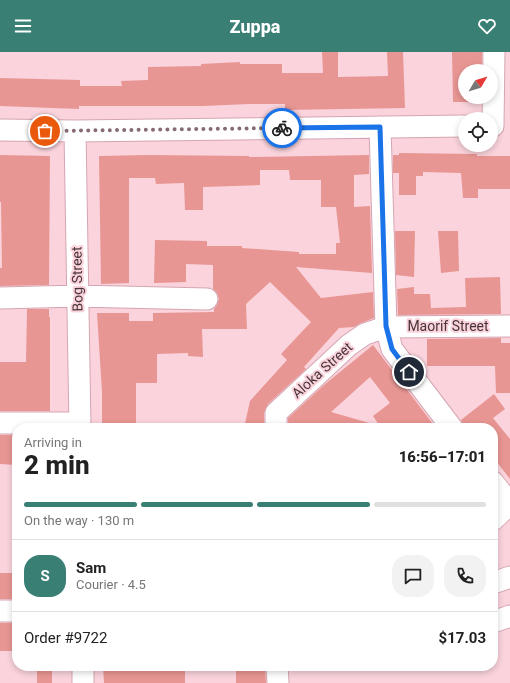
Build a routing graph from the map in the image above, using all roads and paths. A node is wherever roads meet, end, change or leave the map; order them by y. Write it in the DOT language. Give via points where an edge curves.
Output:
graph roads {
  1 [pos="494,52"];
  2 [pos="497,112"];
  3 [pos="458,126"];
  4 [pos="380,127"];
  5 [pos="0,130"];
  6 [pos="75,131"];
  7 [pos="77,296"];
  8 [pos="0,298"];
  9 [pos="207,299"];
  10 [pos="386,326"];
  11 [pos="510,326"];
  12 [pos="0,423"];
  13 [pos="12,423"];
  14 [pos="80,423"];
  15 [pos="276,423"];
  16 [pos="448,423"];
  17 [pos="498,488"];
  18 [pos="510,504"];
  19 [pos="498,515"];
  20 [pos="510,577"];
  21 [pos="498,581"];
  22 [pos="0,611"];
  23 [pos="12,611"];
  24 [pos="510,616"];
  25 [pos="498,620"];
  26 [pos="83,671"];
  27 [pos="277,671"];
  28 [pos="83,683"];
  29 [pos="278,683"];
  1 -- 2 [label="street"];
  3 -- 4 [label="street"];
  4 -- 6 [label="street"];
  4 -- 10 [label="street"];
  5 -- 6 [label="street"];
  6 -- 7 [label="street, Bog Street"];
  7 -- 8 [label="street"];
  7 -- 9 [label="street"];
  7 -- 14 [label="street, Bog Street"];
  10 -- 11 [label="street, Maorif Street"];
  10 -- 15 [label="street, Aloka Street" via="365,334 349,345 276,413"];
  10 -- 16 [label="street" via="392,349"];
  12 -- 13 [label="street"];
  17 -- 18 [label="street"];
  18 -- 19 [label="street"];
  20 -- 21 [label="street"];
  22 -- 23 [label="street"];
  24 -- 25 [label="street"];
  26 -- 28 [label="street"];
  27 -- 29 [label="street"];
}
